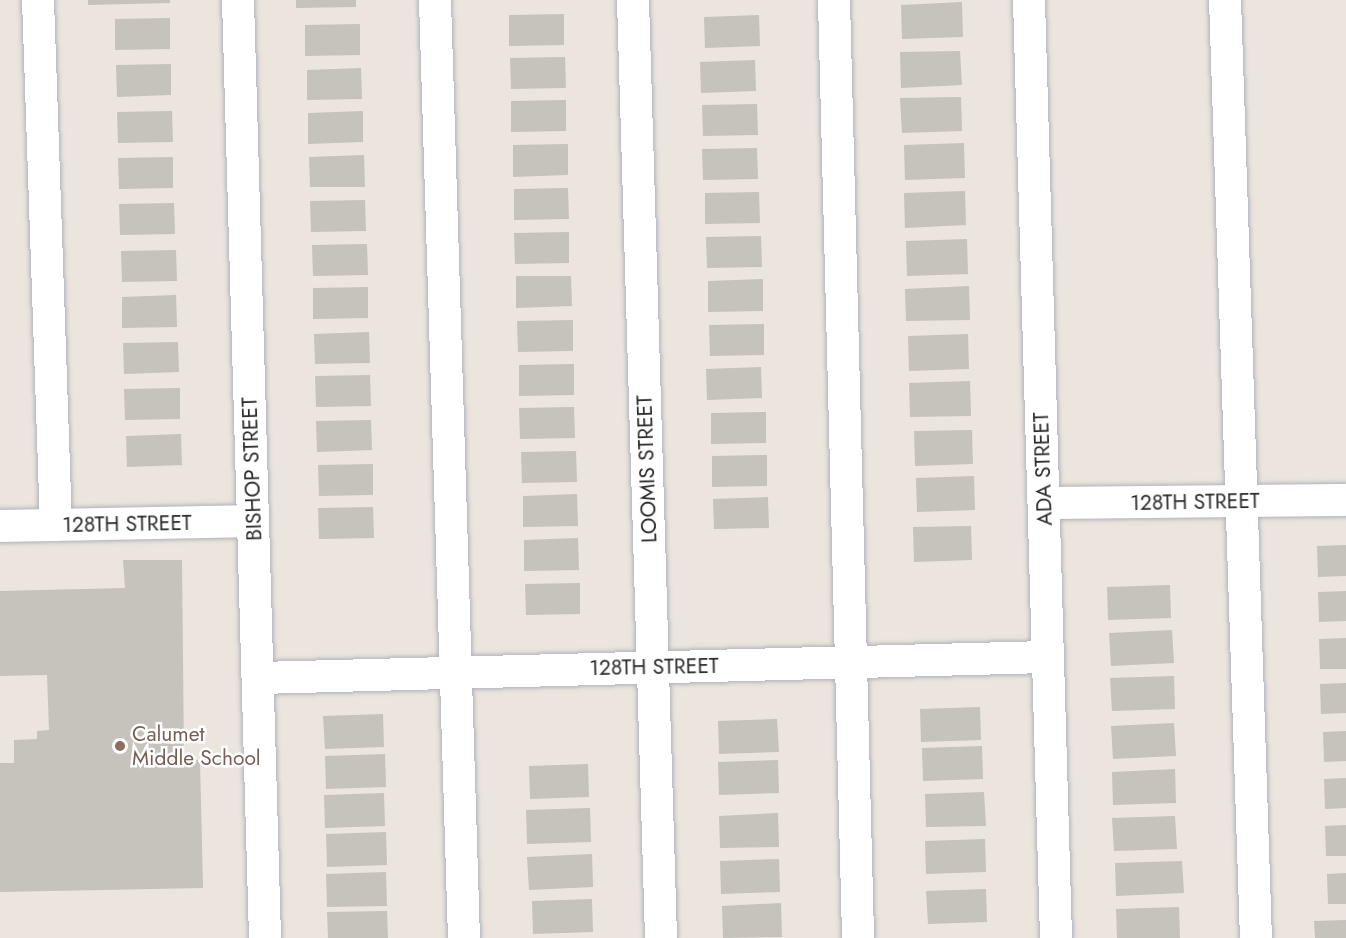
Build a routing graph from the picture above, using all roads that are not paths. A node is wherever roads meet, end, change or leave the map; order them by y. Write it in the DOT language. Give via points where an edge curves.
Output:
graph roads {
  1 [pos="38,0"];
  2 [pos="237,0"];
  3 [pos="435,0"];
  4 [pos="633,0"];
  5 [pos="834,0"];
  6 [pos="1029,0"];
  7 [pos="1225,0"];
  8 [pos="1346,500"];
  9 [pos="1243,501"];
  10 [pos="1044,503"];
  11 [pos="254,521"];
  12 [pos="56,525"];
  13 [pos="0,526"];
  14 [pos="1048,657"];
  15 [pos="851,662"];
  16 [pos="653,667"];
  17 [pos="456,672"];
  18 [pos="260,678"];
  19 [pos="265,938"];
  20 [pos="464,938"];
  21 [pos="661,938"];
  22 [pos="858,938"];
  23 [pos="1056,938"];
  24 [pos="1256,938"];
  1 -- 12 [label="street"];
  2 -- 11 [label="street, BISHOP STREET"];
  3 -- 17 [label="street"];
  4 -- 16 [label="street, LOOMIS STREET"];
  5 -- 15 [label="street"];
  6 -- 10 [label="street, ADA STREET"];
  7 -- 9 [label="street"];
  8 -- 9 [label="street, 128TH STREET"];
  9 -- 10 [label="street, 128TH STREET"];
  9 -- 24 [label="street"];
  10 -- 14 [label="street, ADA STREET"];
  11 -- 12 [label="street, 128TH STREET"];
  11 -- 18 [label="street, BISHOP STREET"];
  12 -- 13 [label="street, 128TH STREET"];
  14 -- 15 [label="street, 128TH STREET"];
  14 -- 23 [label="street, ADA STREET"];
  15 -- 16 [label="street, 128TH STREET"];
  15 -- 22 [label="street"];
  16 -- 17 [label="street, 128TH STREET"];
  16 -- 21 [label="street, LOOMIS STREET"];
  17 -- 18 [label="street, 128TH STREET"];
  17 -- 20 [label="street"];
  18 -- 19 [label="street, BISHOP STREET"];
}
